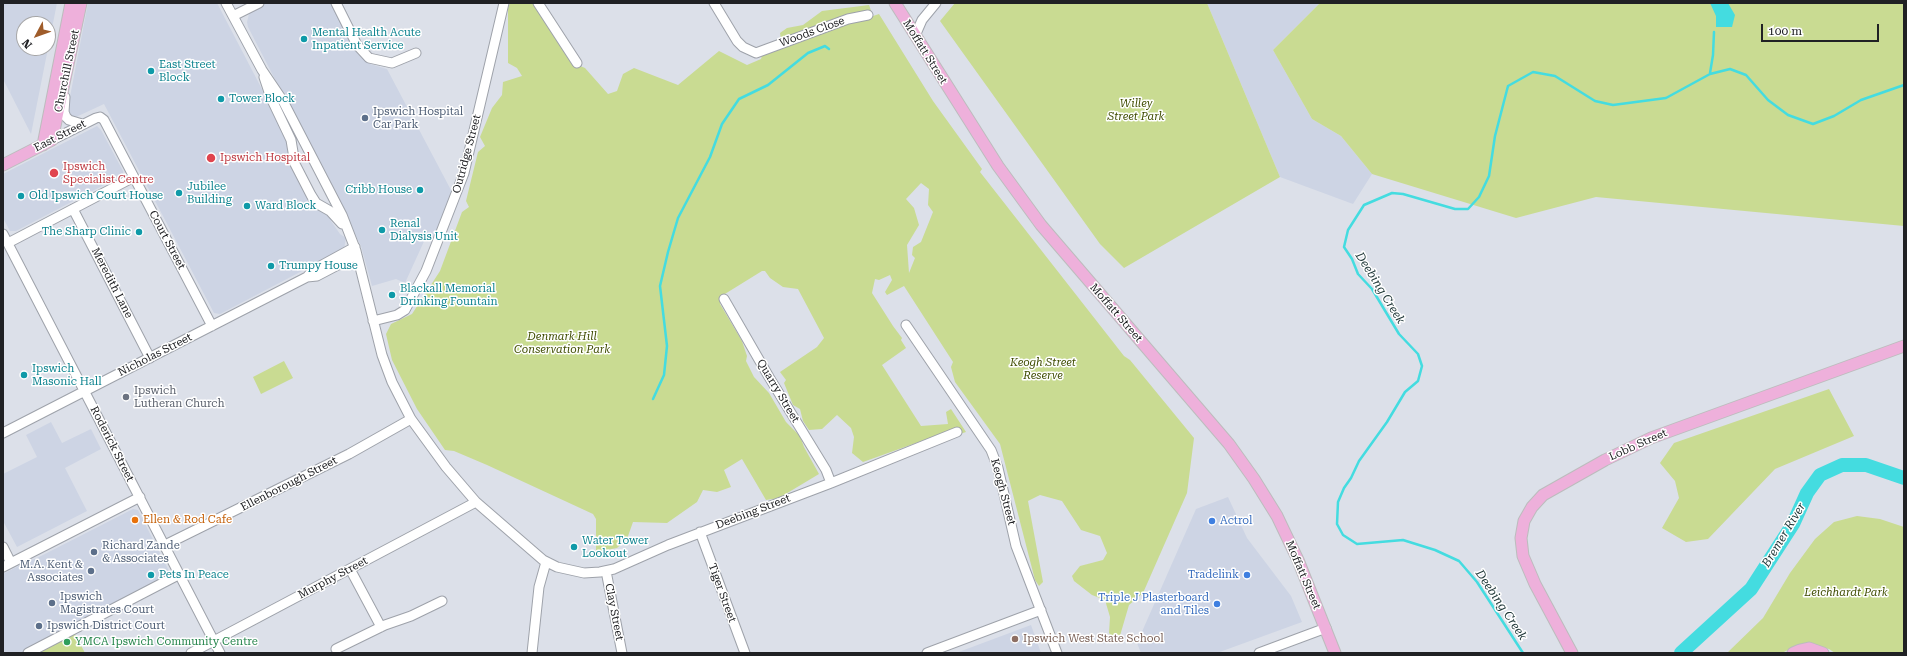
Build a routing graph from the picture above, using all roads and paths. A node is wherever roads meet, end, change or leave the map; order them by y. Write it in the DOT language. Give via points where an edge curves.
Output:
graph roads {
  1 [pos="71,3"];
  2 [pos="81,3"];
  3 [pos="226,3"];
  4 [pos="260,3"];
  5 [pos="336,3"];
  6 [pos="504,3"];
  7 [pos="538,3"];
  8 [pos="714,3"];
  9 [pos="895,3"];
  10 [pos="936,3"];
  11 [pos="868,15"];
  12 [pos="233,16"];
  13 [pos="915,36"];
  14 [pos="416,53"];
  15 [pos="577,63"];
  16 [pos="264,73"];
  17 [pos="64,90"];
  18 [pos="82,124"];
  19 [pos="111,133"];
  20 [pos="47,142"];
  21 [pos="306,145"];
  22 [pos="293,155"];
  23 [pos="3,165"];
  24 [pos="134,177"];
  25 [pos="327,186"];
  26 [pos="316,202"];
  27 [pos="73,209"];
  28 [pos="347,230"];
  29 [pos="3,234"];
  30 [pos="8,243"];
  31 [pos="356,251"];
  32 [pos="724,299"];
  33 [pos="373,321"];
  34 [pos="906,325"];
  35 [pos="212,326"];
  36 [pos="1904,346"];
  37 [pos="150,358"];
  38 [pos="85,391"];
  39 [pos="411,419"];
  40 [pos="957,432"];
  41 [pos="3,433"];
  42 [pos="831,483"];
  43 [pos="140,497"];
  44 [pos="476,502"];
  45 [pos="700,532"];
  46 [pos="165,545"];
  47 [pos="3,547"];
  48 [pos="546,562"];
  49 [pos="12,563"];
  50 [pos="3,567"];
  51 [pos="350,569"];
  52 [pos="606,571"];
  53 [pos="180,574"];
  54 [pos="442,600"];
  55 [pos="1041,610"];
  56 [pos="381,627"];
  57 [pos="1326,628"];
  58 [pos="214,640"];
  59 [pos="336,649"];
  60 [pos="28,653"];
  61 [pos="191,653"];
  62 [pos="220,653"];
  63 [pos="532,653"];
  64 [pos="622,653"];
  65 [pos="745,653"];
  66 [pos="927,653"];
  67 [pos="1057,653"];
  68 [pos="1259,653"];
  69 [pos="1336,653"];
  70 [pos="1572,653"];
  71 [pos="1793,653"];
  72 [pos="1823,653"];
  1 -- 20 [label="main road, Churchill Street"];
  2 -- 17 [label="main road, Churchill Street"];
  3 -- 12 [label="street"];
  4 -- 12 [label="street"];
  5 -- 14 [label="street" via="357,45 369,58 392,63"];
  6 -- 33 [label="street, Outridge Street" via="464,173 426,271 405,310 398,315"];
  7 -- 15 [label="street"];
  8 -- 11 [label="street, Woods Close" via="737,41 743,48 756,53 848,19"];
  9 -- 13 [label="main road, Moffatt Street"];
  10 -- 13 [label="street" via="922,20"];
  12 -- 16 [label="street"];
  13 -- 57 [label="main road, Moffatt Street" via="998,166 1041,225 1229,444 1254,479 1280,522"];
  16 -- 21 [label="street, Deebing Street" via="281,98"];
  16 -- 22 [label="street" via="270,98 292,142"];
  17 -- 18 [label="street" via="66,117"];
  17 -- 20 [label="main road, Churchill Street"];
  18 -- 19 [label="street, East Street" via="100,117"];
  18 -- 20 [label="street, East Street"];
  19 -- 24 [label="street, Court Street"];
  20 -- 23 [label="main road, East Street"];
  21 -- 22 [label="street" via="298,147"];
  21 -- 25 [label="street, Deebing Street"];
  22 -- 26 [label="street" via="295,164"];
  24 -- 27 [label="street"];
  24 -- 35 [label="street, Court Street"];
  25 -- 26 [label="street" via="326,199"];
  25 -- 28 [label="street, Deebing Street"];
  26 -- 28 [label="street" via="330,211"];
  27 -- 30 [label="street"];
  27 -- 37 [label="street, Meredith Lane"];
  28 -- 31 [label="street, Deebing Street"];
  29 -- 30 [label="street, Roderick Street"];
  30 -- 38 [label="street, Roderick Street"];
  31 -- 33 [label="street, Deebing Street"];
  31 -- 35 [label="street, Nicholas Street" via="312,270 307,277"];
  32 -- 42 [label="street, Quarry Street" via="826,470"];
  33 -- 39 [label="street, Deebing Street" via="392,382"];
  34 -- 55 [label="street, Keogh Street" via="991,450 998,468 1016,546"];
  35 -- 37 [label="street, Nicholas Street"];
  36 -- 70 [label="main road, Lobb Street" via="1651,438 1604,460 1543,495 1524,521 1522,554"];
  37 -- 38 [label="street, Nicholas Street"];
  38 -- 41 [label="street, Nicholas Street"];
  38 -- 43 [label="street, Roderick Street"];
  39 -- 44 [label="street, Deebing Street" via="446,467"];
  39 -- 46 [label="street, Ellenborough Street" via="349,454"];
  40 -- 42 [label="street, Deebing Street"];
  42 -- 45 [label="street, Deebing Street"];
  43 -- 46 [label="street, Roderick Street"];
  43 -- 49 [label="street"];
  44 -- 48 [label="street, Deebing Street"];
  44 -- 51 [label="street, Murphy Street"];
  45 -- 52 [label="street, Deebing Street"];
  45 -- 65 [label="street, Tiger Street"];
  46 -- 53 [label="street, Roderick Street"];
  47 -- 49 [label="street"];
  48 -- 52 [label="street, Deebing Street" via="584,573"];
  48 -- 63 [label="street" via="539,587"];
  49 -- 50 [label="street"];
  51 -- 56 [label="street"];
  51 -- 58 [label="street, Murphy Street"];
  52 -- 64 [label="street, Clay Street"];
  53 -- 58 [label="street, Roderick Street"];
  53 -- 60 [label="street"];
  54 -- 56 [label="street" via="411,616"];
  55 -- 66 [label="street"];
  55 -- 67 [label="street, Keogh Street"];
  56 -- 59 [label="street"];
  57 -- 68 [label="street"];
  57 -- 69 [label="main road, Moffatt Street"];
  58 -- 61 [label="street, Murphy Street"];
  58 -- 62 [label="street, Roderick Street"];
  71 -- 72 [label="main road" via="1809,648"];
}
